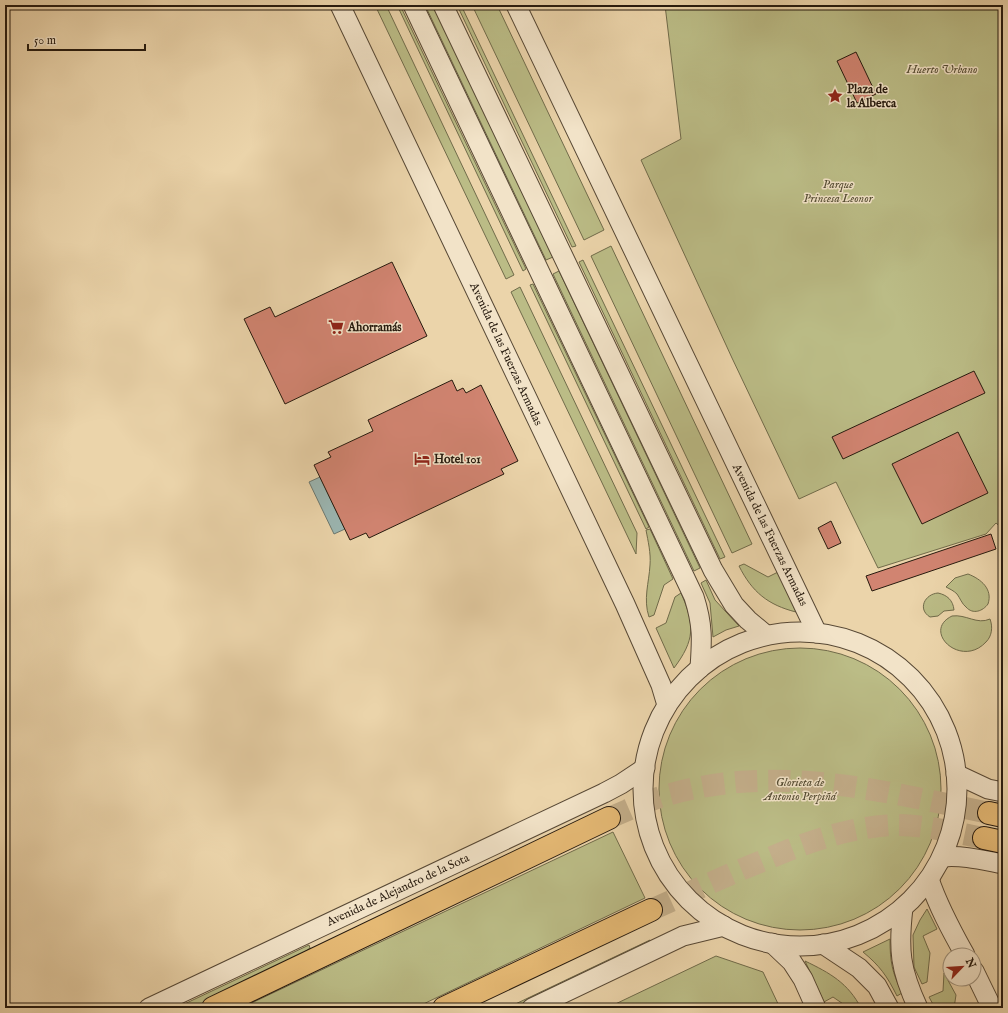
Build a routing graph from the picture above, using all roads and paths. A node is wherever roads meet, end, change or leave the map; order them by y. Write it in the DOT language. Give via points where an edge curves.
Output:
graph roads {
  1 [pos="340,5"];
  2 [pos="413,5"];
  3 [pos="443,5"];
  4 [pos="516,5"];
  5 [pos="817,632"];
  6 [pos="766,635"];
  7 [pos="700,668"];
  8 [pos="667,705"];
  9 [pos="645,768"];
  10 [pos="956,774"];
  11 [pos="1003,792"];
  12 [pos="609,818"];
  13 [pos="942,857"];
  14 [pos="1003,864"];
  15 [pos="929,879"];
  16 [pos="903,908"];
  17 [pos="651,910"];
  18 [pos="724,926"];
  19 [pos="772,943"];
  20 [pos="823,944"];
  21 [pos="961,947"];
  22 [pos="982,987"];
  23 [pos="149,1008"];
  24 [pos="213,1008"];
  25 [pos="444,1008"];
  26 [pos="532,1008"];
  27 [pos="816,1008"];
  28 [pos="888,1008"];
  29 [pos="918,1008"];
  30 [pos="992,1008"];
  1 -- 8 [label="street, Avenida de las Fuerzas Armadas" via="625,604 659,679"];
  2 -- 7 [label="street" via="694,597 702,628"];
  3 -- 6 [label="street" via="713,570 734,605"];
  4 -- 5 [label="street, Avenida de las Fuerzas Armadas"];
  5 -- 6 [label="street"];
  5 -- 10 [label="street" via="862,644 881,654 915,682 930,700 946,731"];
  6 -- 7 [label="street" via="731,648"];
  7 -- 8 [label="street"];
  8 -- 9 [label="street" via="650,742"];
  9 -- 18 [label="street" via="643,786 646,816 659,856 690,901"];
  9 -- 23 [label="street, Avenida de Alejandro de la Sota" via="604,793"];
  10 -- 11 [label="street" via="988,789"];
  10 -- 13 [label="street" via="955,815"];
  12 -- 24 [label="main road"];
  13 -- 14 [label="street" via="971,857"];
  13 -- 15 [label="street"];
  15 -- 16 [label="street"];
  15 -- 21 [label="street" via="936,900"];
  16 -- 20 [label="street" via="874,928 846,939"];
  16 -- 29 [label="street" via="900,953 904,972"];
  17 -- 25 [label="main road"];
  18 -- 19 [label="street" via="747,937"];
  18 -- 26 [label="street" via="683,936"];
  19 -- 20 [label="street" via="790,946"];
  19 -- 27 [label="street" via="792,962"];
  20 -- 28 [label="street" via="858,968 877,986"];
  22 -- 30 [label="street"];
}
